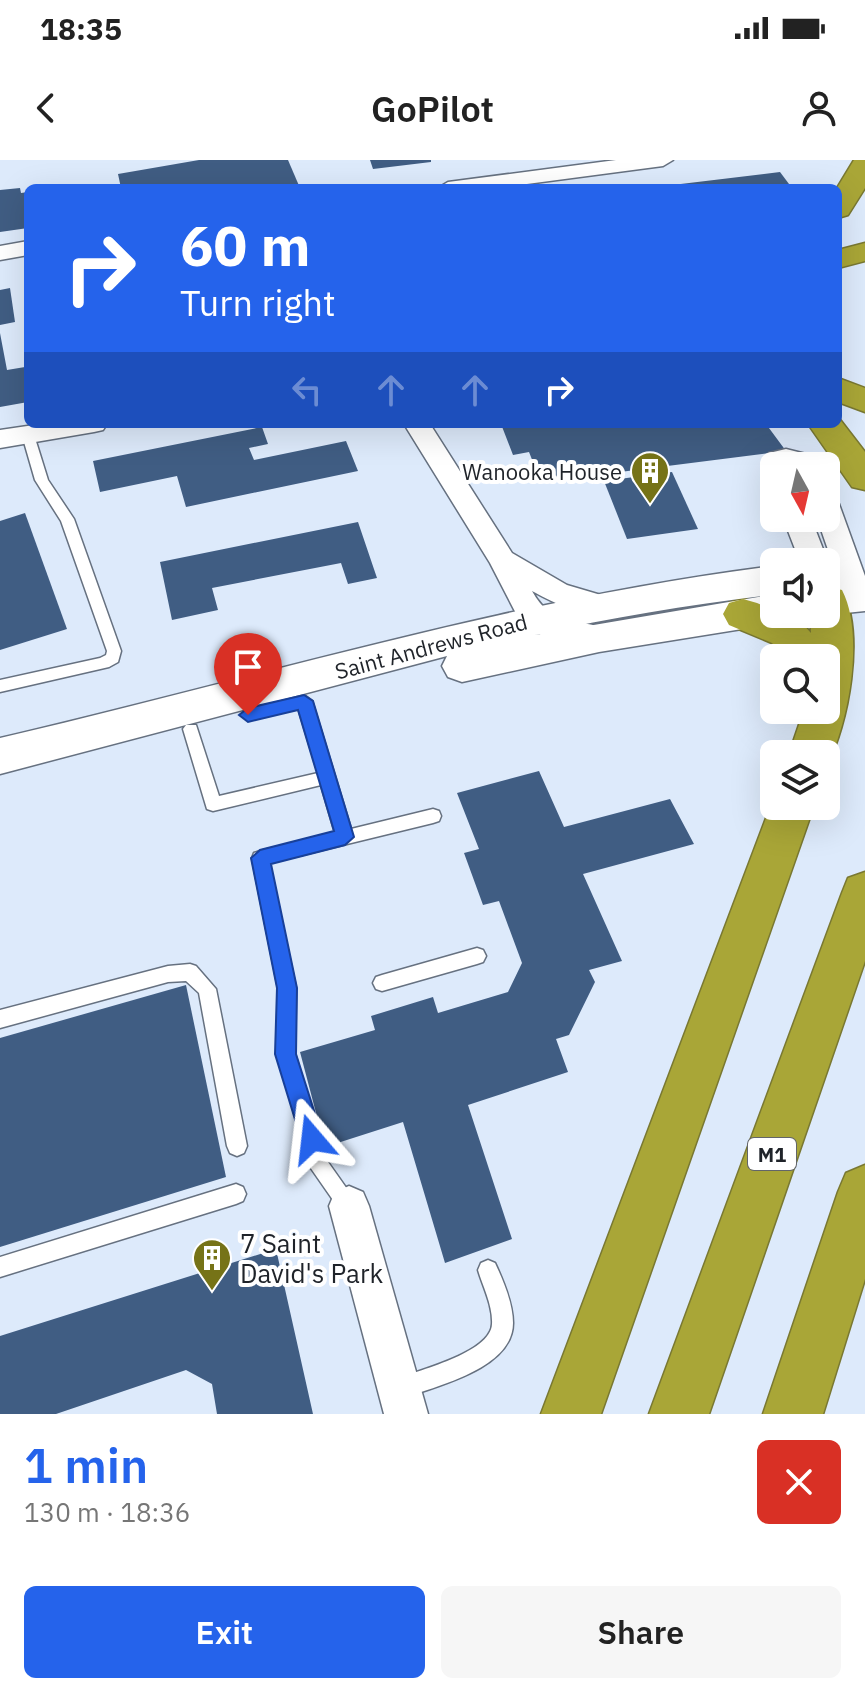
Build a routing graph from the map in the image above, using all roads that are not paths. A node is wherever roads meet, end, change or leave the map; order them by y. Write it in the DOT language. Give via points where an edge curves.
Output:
graph roads {
  1 [pos="663,160"];
  2 [pos="865,165"];
  3 [pos="479,184"];
  4 [pos="842,202"];
  5 [pos="24,249"];
  6 [pos="865,252"];
  7 [pos="0,253"];
  8 [pos="842,258"];
  9 [pos="842,391"];
  10 [pos="865,401"];
  11 [pos="70,428"];
  12 [pos="422,428"];
  13 [pos="828,428"];
  14 [pos="28,435"];
  15 [pos="0,439"];
  16 [pos="865,478"];
  17 [pos="502,560"];
  18 [pos="760,581"];
  19 [pos="759,611"];
  20 [pos="533,619"];
  21 [pos="600,622"];
  22 [pos="798,644"];
  23 [pos="0,686"];
  24 [pos="304,701"];
  25 [pos="191,729"];
  26 [pos="0,756"];
  27 [pos="0,774"];
  28 [pos="327,777"];
  29 [pos="433,816"];
  30 [pos="787,820"];
  31 [pos="345,837"];
  32 [pos="865,893"];
  33 [pos="477,956"];
  34 [pos="382,983"];
  35 [pos="0,1019"];
  36 [pos="237,1146"];
  37 [pos="865,1192"];
  38 [pos="236,1194"];
  39 [pos="349,1206"];
  40 [pos="0,1267"];
  41 [pos="488,1270"];
  42 [pos="403,1401"];
  43 [pos="571,1414"];
  44 [pos="679,1414"];
  45 [pos="793,1414"];
  1 -- 3 [label="street"];
  2 -- 4 [label="highway"];
  5 -- 7 [label="street"];
  6 -- 8 [label="highway"];
  9 -- 10 [label="highway"];
  11 -- 14 [label="street"];
  12 -- 17 [label="street"];
  13 -- 16 [label="highway"];
  14 -- 15 [label="street"];
  14 -- 23 [label="lane" via="34,467 67,519 114,651 104,663"];
  17 -- 20 [label="street"];
  17 -- 21 [label="street"];
  18 -- 21 [label="main road, Saint Andrews Road" via="715,586"];
  19 -- 21 [label="main road, Saint Andrews Road"];
  19 -- 22 [label="highway"];
  20 -- 21 [label="main road, Saint Andrews Road"];
  20 -- 26 [label="main road, Saint Andrews Road"];
  21 -- 24 [label="main road, Saint Andrews Road"];
  24 -- 25 [label="main road, Saint Andrews Road"];
  24 -- 28 [label="lane"];
  25 -- 27 [label="main road, Saint Andrews Road"];
  25 -- 28 [label="lane" via="213,804"];
  28 -- 31 [label="lane"];
  29 -- 31 [label="lane"];
  30 -- 43 [label="highway"];
  31 -- 39 [label="lane" via="260,858 287,988 286,1054 320,1167"];
  32 -- 44 [label="highway, M1"];
  33 -- 34 [label="lane"];
  35 -- 36 [label="lane" via="190,972 207,989"];
  37 -- 45 [label="highway"];
  38 -- 40 [label="lane"];
  39 -- 42 [label="street"];
  41 -- 42 [label="lane" via="504,1324 501,1341"];
}
